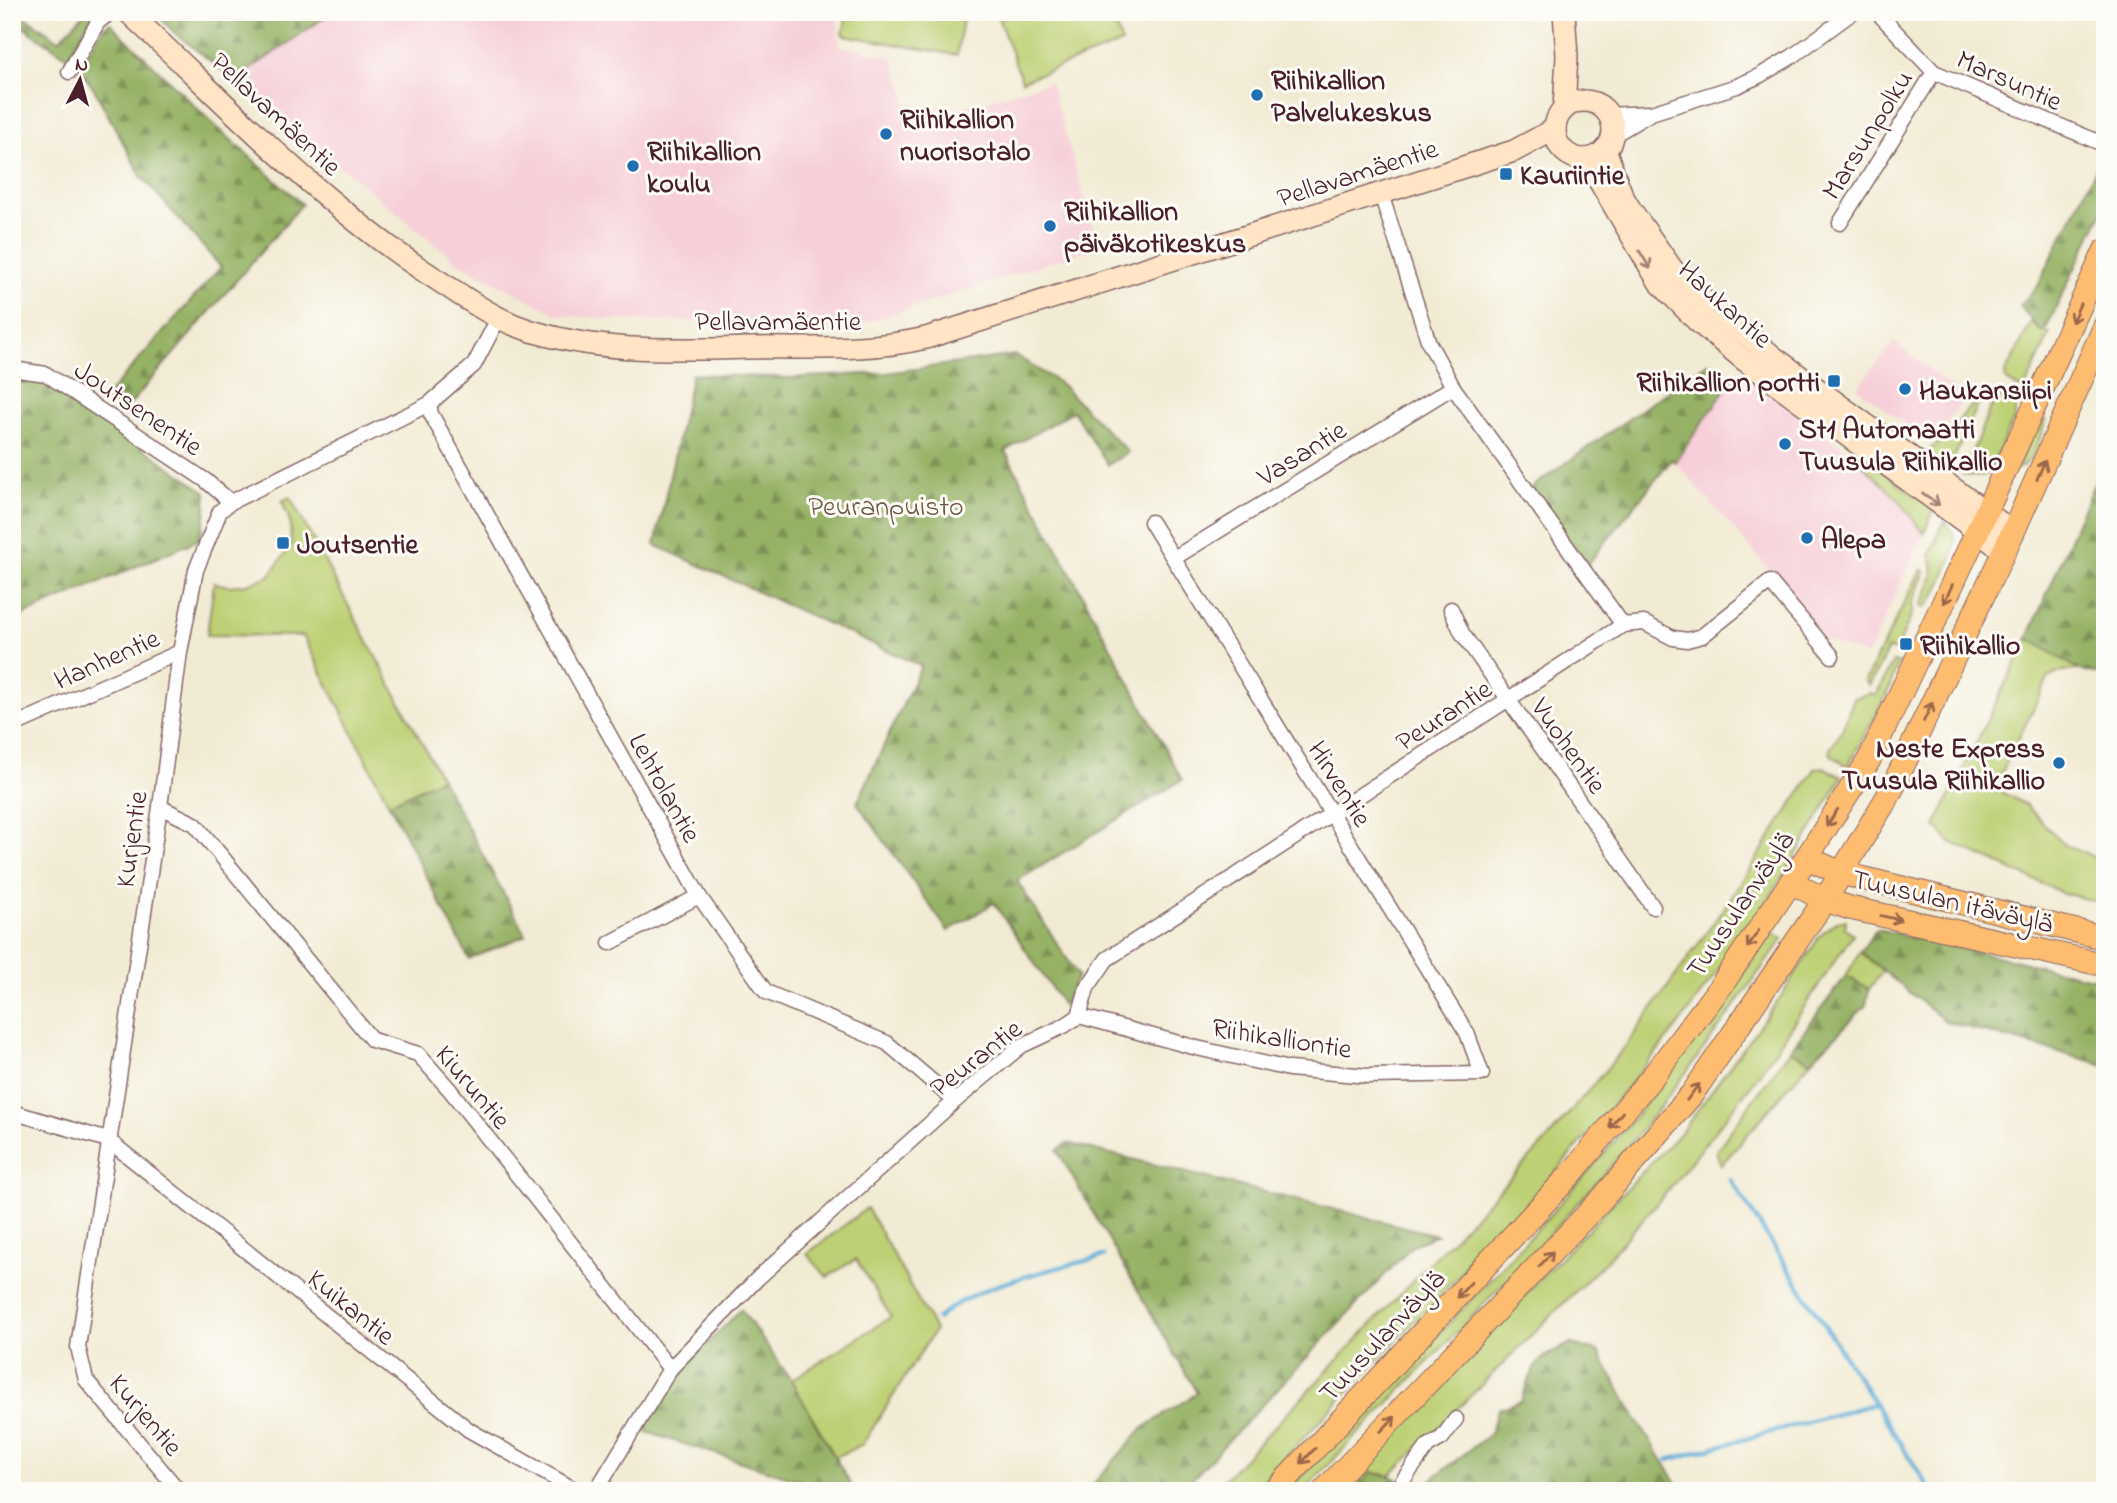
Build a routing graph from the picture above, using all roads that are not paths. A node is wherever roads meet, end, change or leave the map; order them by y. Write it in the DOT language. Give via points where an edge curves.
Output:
graph roads {
  1 [pos="111,12"];
  2 [pos="128,12"];
  3 [pos="1564,12"];
  4 [pos="1853,12"];
  5 [pos="1877,12"];
  6 [pos="1567,56"];
  7 [pos="69,72"];
  8 [pos="1934,72"];
  9 [pos="1589,102"];
  10 [pos="1564,109"];
  11 [pos="1651,113"];
  12 [pos="1608,133"];
  13 [pos="1558,138"];
  14 [pos="2105,145"];
  15 [pos="1586,159"];
  16 [pos="1381,194"];
  17 [pos="1840,223"];
  18 [pos="2105,251"];
  19 [pos="499,317"];
  20 [pos="2105,326"];
  21 [pos="12,369"];
  22 [pos="1453,387"];
  23 [pos="429,404"];
  24 [pos="230,502"];
  25 [pos="1151,522"];
  26 [pos="1981,523"];
  27 [pos="2008,542"];
  28 [pos="1174,558"];
  29 [pos="1451,609"];
  30 [pos="1623,625"];
  31 [pos="180,652"];
  32 [pos="1832,656"];
  33 [pos="1509,701"];
  34 [pos="12,726"];
  35 [pos="160,807"];
  36 [pos="1332,815"];
  37 [pos="1807,858"];
  38 [pos="1841,873"];
  39 [pos="1791,883"];
  40 [pos="699,896"];
  41 [pos="1825,900"];
  42 [pos="1654,907"];
  43 [pos="2105,938"];
  44 [pos="610,943"];
  45 [pos="2105,965"];
  46 [pos="1079,1016"];
  47 [pos="1482,1074"];
  48 [pos="955,1101"];
  49 [pos="12,1112"];
  50 [pos="108,1140"];
  51 [pos="670,1369"];
  52 [pos="1456,1419"];
  53 [pos="179,1491"];
  54 [pos="577,1491"];
  55 [pos="596,1491"];
  56 [pos="1275,1491"];
  57 [pos="1324,1491"];
  58 [pos="1395,1491"];
  1 -- 7 [label="street" via="99,22"];
  2 -- 19 [label="street, Pellavamäentie" via="354,221 406,260"];
  3 -- 6 [label="street"];
  4 -- 11 [label="street" via="1759,76"];
  5 -- 8 [label="street, Marsuntie"];
  6 -- 9 [label="street"];
  6 -- 10 [label="street"];
  8 -- 14 [label="street, Marsuntie"];
  8 -- 17 [label="street, Marsunpolku"];
  9 -- 10 [label="street"];
  9 -- 12 [label="street" via="1603,109"];
  10 -- 13 [label="street" via="1556,121"];
  11 -- 12 [label="street"];
  11 -- 12 [label="street"];
  12 -- 15 [label="street" via="1600,154"];
  12 -- 26 [label="street, Haukantie" via="1622,195 1673,270 1700,297"];
  13 -- 15 [label="street" via="1567,155"];
  13 -- 16 [label="street, Pellavamäentie"];
  15 -- 26 [label="street, Haukantie, one-way" via="1659,282 1677,302 1743,359"];
  16 -- 19 [label="street, Pellavamäentie" via="971,325 877,348 641,348 542,334"];
  16 -- 22 [label="street" via="1429,343"];
  18 -- 26 [label="main road, Tuusulanväylä, one-way"];
  19 -- 23 [label="street" via="474,365"];
  27 -- 20 [label="main road, one-way"];
  21 -- 24 [label="street, Joutsenentie" via="46,374"];
  22 -- 28 [label="street, Vasantie"];
  22 -- 30 [label="street"];
  23 -- 24 [label="street"];
  23 -- 40 [label="street, Lehtolantie"];
  24 -- 31 [label="street, Kurjentie" via="220,511 195,570"];
  25 -- 28 [label="street, Hirventie"];
  26 -- 27 [label="street, Haukantie"];
  26 -- 37 [label="main road, Tuusulanväylä, one-way" via="1869,760"];
  38 -- 27 [label="main road, one-way" via="1890,793"];
  28 -- 36 [label="street, Hirventie"];
  29 -- 33 [label="street, Vuohentie"];
  30 -- 32 [label="street" via="1644,623 1687,640 1702,636 1770,582"];
  30 -- 33 [label="street, Peurantie"];
  31 -- 34 [label="street, Hanhentie"];
  31 -- 35 [label="street, Kurjentie"];
  33 -- 36 [label="street, Peurantie"];
  33 -- 42 [label="street, Vuohentie"];
  35 -- 50 [label="street, Kurjentie"];
  35 -- 51 [label="street, Kiuruntie" via="195,824 372,1040 418,1054"];
  36 -- 46 [label="street, Peurantie" via="1107,959 1087,988"];
  36 -- 47 [label="street, Hirventie" via="1467,1033"];
  37 -- 38 [label="main road, Tuusulan itäväylä"];
  37 -- 39 [label="main road, Tuusulanväylä"];
  38 -- 41 [label="main road"];
  38 -- 43 [label="main road, Tuusulan itäväylä"];
  39 -- 41 [label="main road, Tuusulan itäväylä"];
  39 -- 56 [label="main road, Tuusulanväylä, one-way" via="1657,1071 1570,1175"];
  40 -- 44 [label="street"];
  40 -- 48 [label="street, Lehtolantie" via="765,992 887,1043"];
  41 -- 45 [label="main road, Tuusulan itäväylä, one-way"];
  57 -- 41 [label="main road, one-way" via="1601,1200 1692,1094"];
  46 -- 47 [label="street, Riihikalliontie" via="1289,1069 1368,1076"];
  46 -- 48 [label="street, Peurantie" via="1021,1046"];
  48 -- 51 [label="street, Peurantie" via="758,1279"];
  49 -- 50 [label="street"];
  50 -- 53 [label="street, Kurjentie" via="78,1347 86,1380"];
  50 -- 54 [label="street, Kuikantie" via="469,1430"];
  51 -- 55 [label="street, Peurantie"];
  52 -- 58 [label="street" via="1442,1438 1428,1446"];
}
